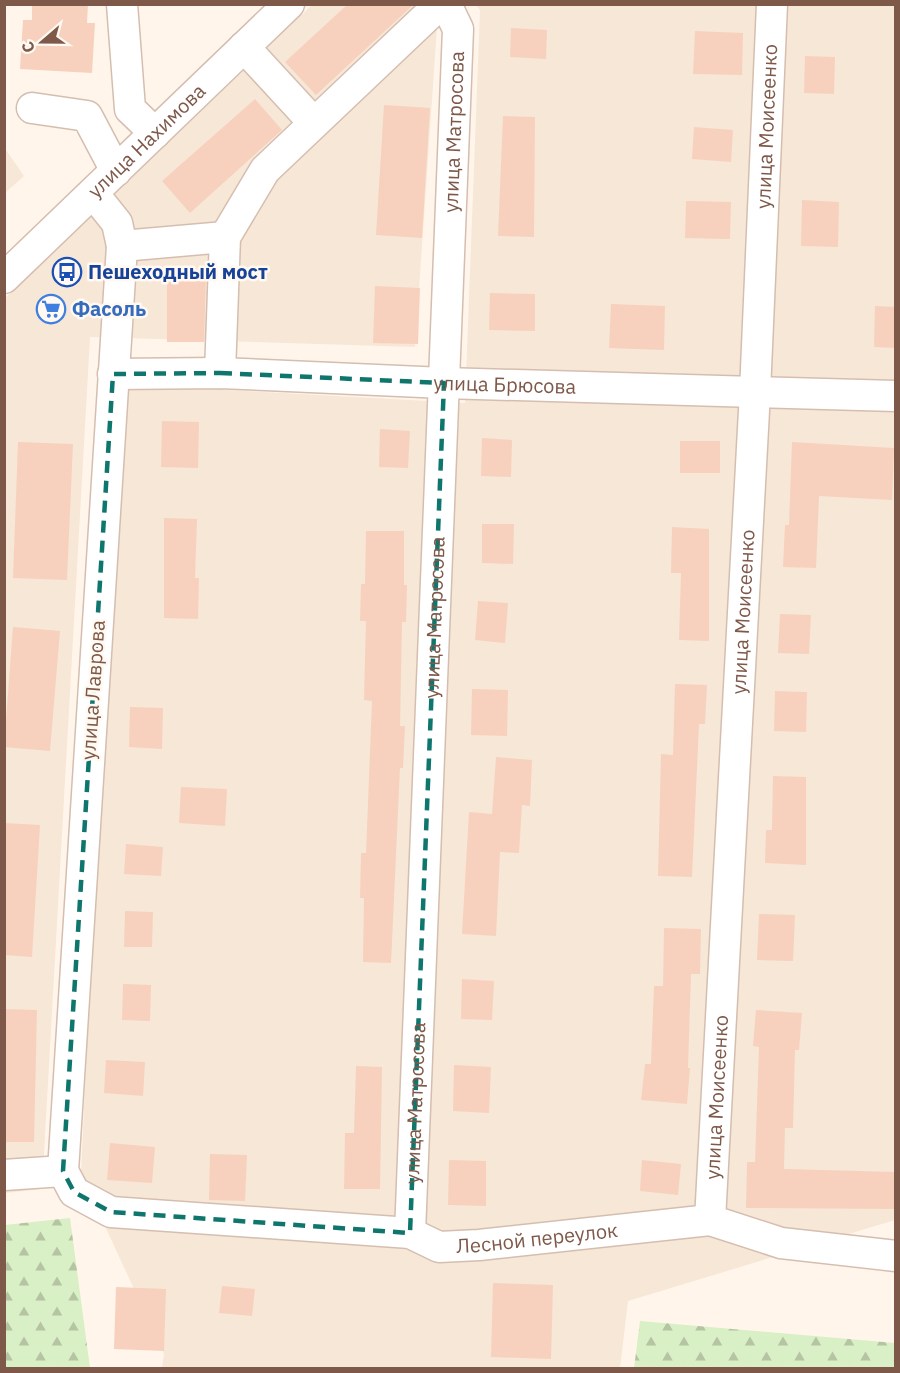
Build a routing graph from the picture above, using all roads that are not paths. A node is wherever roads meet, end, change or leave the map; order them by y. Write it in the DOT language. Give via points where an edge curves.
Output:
graph roads {
  1 [pos="122,4"];
  2 [pos="289,4"];
  3 [pos="440,4"];
  4 [pos="446,4"];
  5 [pos="772,4"];
  6 [pos="244,46"];
  7 [pos="32,108"];
  8 [pos="314,123"];
  9 [pos="155,133"];
  10 [pos="116,171"];
  11 [pos="93,193"];
  12 [pos="225,237"];
  13 [pos="122,246"];
  14 [pos="4,278"];
  15 [pos="220,373"];
  16 [pos="113,374"];
  17 [pos="444,383"];
  18 [pos="755,393"];
  19 [pos="896,396"];
  20 [pos="4,1175"];
  21 [pos="69,1182"];
  22 [pos="710,1220"];
  23 [pos="410,1233"];
  24 [pos="896,1256"];
  1 -- 9 [label="street" via="130,109"];
  2 -- 6 [label="street, улица Нахимова"];
  3 -- 8 [label="street"];
  4 -- 17 [label="street, улица Матросова" via="458,29"];
  5 -- 18 [label="street, улица Моисеенко"];
  6 -- 8 [label="street"];
  6 -- 9 [label="street, улица Нахимова"];
  7 -- 10 [label="street" via="87,116"];
  8 -- 12 [label="street" via="265,170"];
  9 -- 10 [label="street, улица Нахимова"];
  10 -- 11 [label="street, улица Нахимова"];
  11 -- 13 [label="street, улица Лаврова" via="117,224"];
  11 -- 14 [label="street, улица Нахимова"];
  12 -- 13 [label="street"];
  12 -- 15 [label="street"];
  13 -- 16 [label="street, улица Лаврова"];
  15 -- 16 [label="street, улица Брюсова"];
  15 -- 17 [label="street, улица Брюсова"];
  16 -- 21 [label="street, улица Лаврова"];
  17 -- 18 [label="street, улица Брюсова"];
  17 -- 23 [label="street, улица Матросова"];
  18 -- 19 [label="street, улица Брюсова"];
  18 -- 22 [label="street, улица Моисеенко"];
  20 -- 21 [label="street"];
  21 -- 23 [label="street, Лесной переулок" via="111,1212"];
  22 -- 23 [label="street, Лесной переулок" via="469,1246 439,1247"];
  22 -- 24 [label="street, Лесной переулок" via="781,1243"];
}
